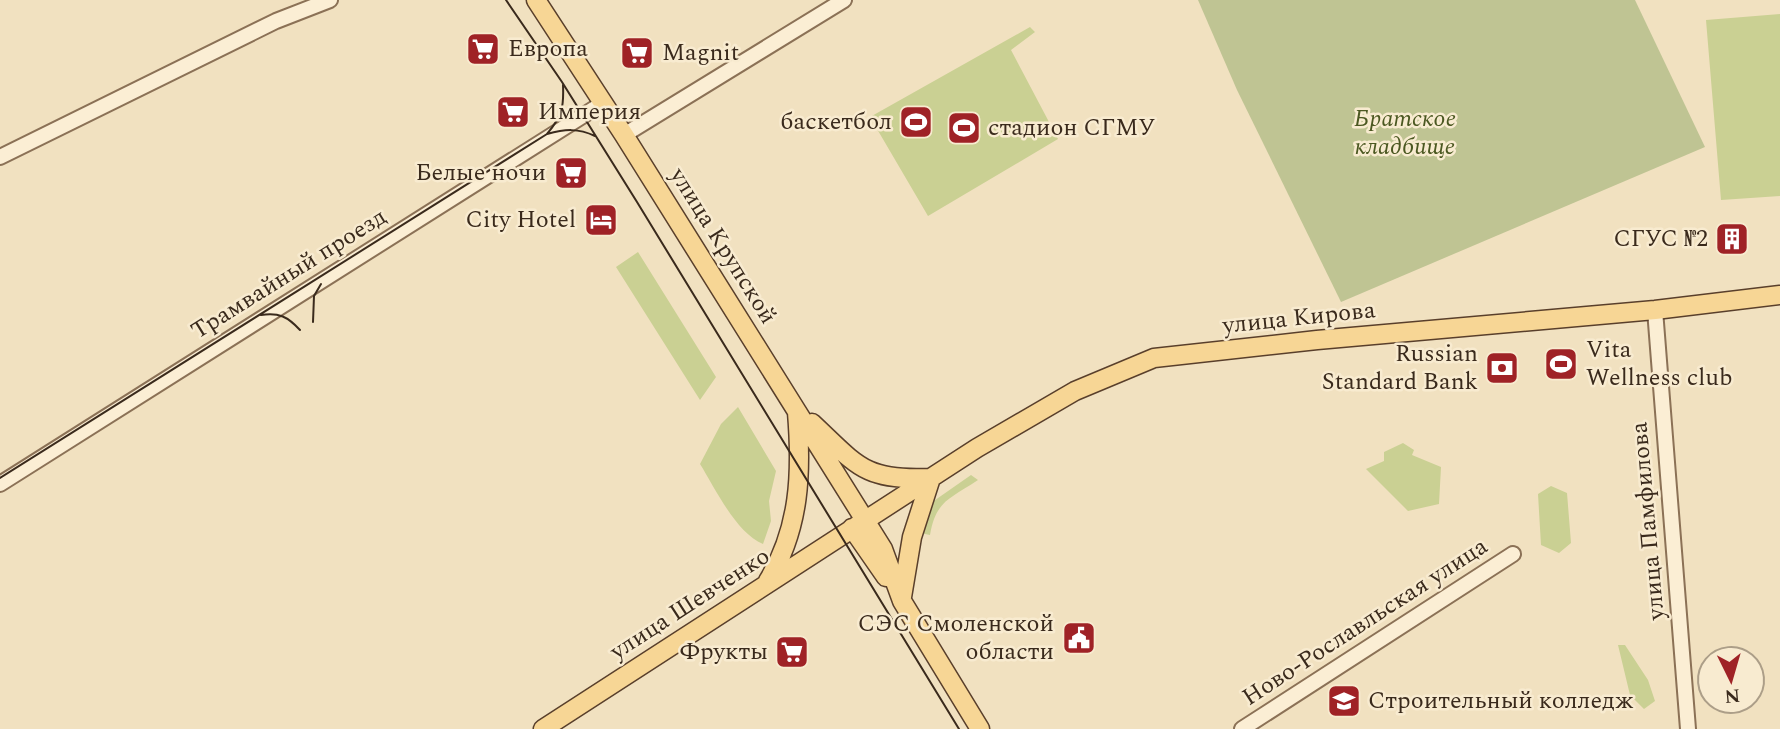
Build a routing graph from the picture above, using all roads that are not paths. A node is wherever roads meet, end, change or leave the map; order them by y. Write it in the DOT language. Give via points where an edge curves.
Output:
graph roads {
  1 [pos="330,0"];
  2 [pos="536,0"];
  3 [pos="844,0"];
  4 [pos="603,103"];
  5 [pos="624,135"];
  6 [pos="0,157"];
  7 [pos="1780,295"];
  8 [pos="1656,310"];
  9 [pos="797,409"];
  10 [pos="931,478"];
  11 [pos="0,484"];
  12 [pos="858,524"];
  13 [pos="1513,554"];
  14 [pos="766,584"];
  15 [pos="902,601"];
  16 [pos="543,729"];
  17 [pos="980,729"];
  18 [pos="1242,729"];
  19 [pos="1688,729"];
  1 -- 6 [label="street" via="276,21"];
  2 -- 4 [label="main road, улица Крупской"];
  3 -- 5 [label="street"];
  4 -- 5 [label="main road, улица Крупской"];
  4 -- 11 [label="street, Трамвайный проезд"];
  5 -- 9 [label="main road, улица Крупской"];
  7 -- 8 [label="main road, улица Кирова"];
  8 -- 10 [label="main road, улица Кирова" via="1154,358 1075,391"];
  8 -- 19 [label="street, улица Памфилова"];
  9 -- 10 [label="main road" via="855,464 900,480"];
  9 -- 12 [label="main road, улица Крупской"];
  9 -- 14 [label="main road" via="801,459 793,523"];
  10 -- 12 [label="main road, улица Кирова"];
  10 -- 15 [label="main road" via="908,555"];
  12 -- 14 [label="main road, улица Шевченко"];
  12 -- 15 [label="main road, улица Крупской" via="883,549"];
  13 -- 18 [label="street, Ново-Рославльская улица"];
  14 -- 16 [label="main road, улица Шевченко"];
  15 -- 17 [label="main road, улица Крупской"];
}
